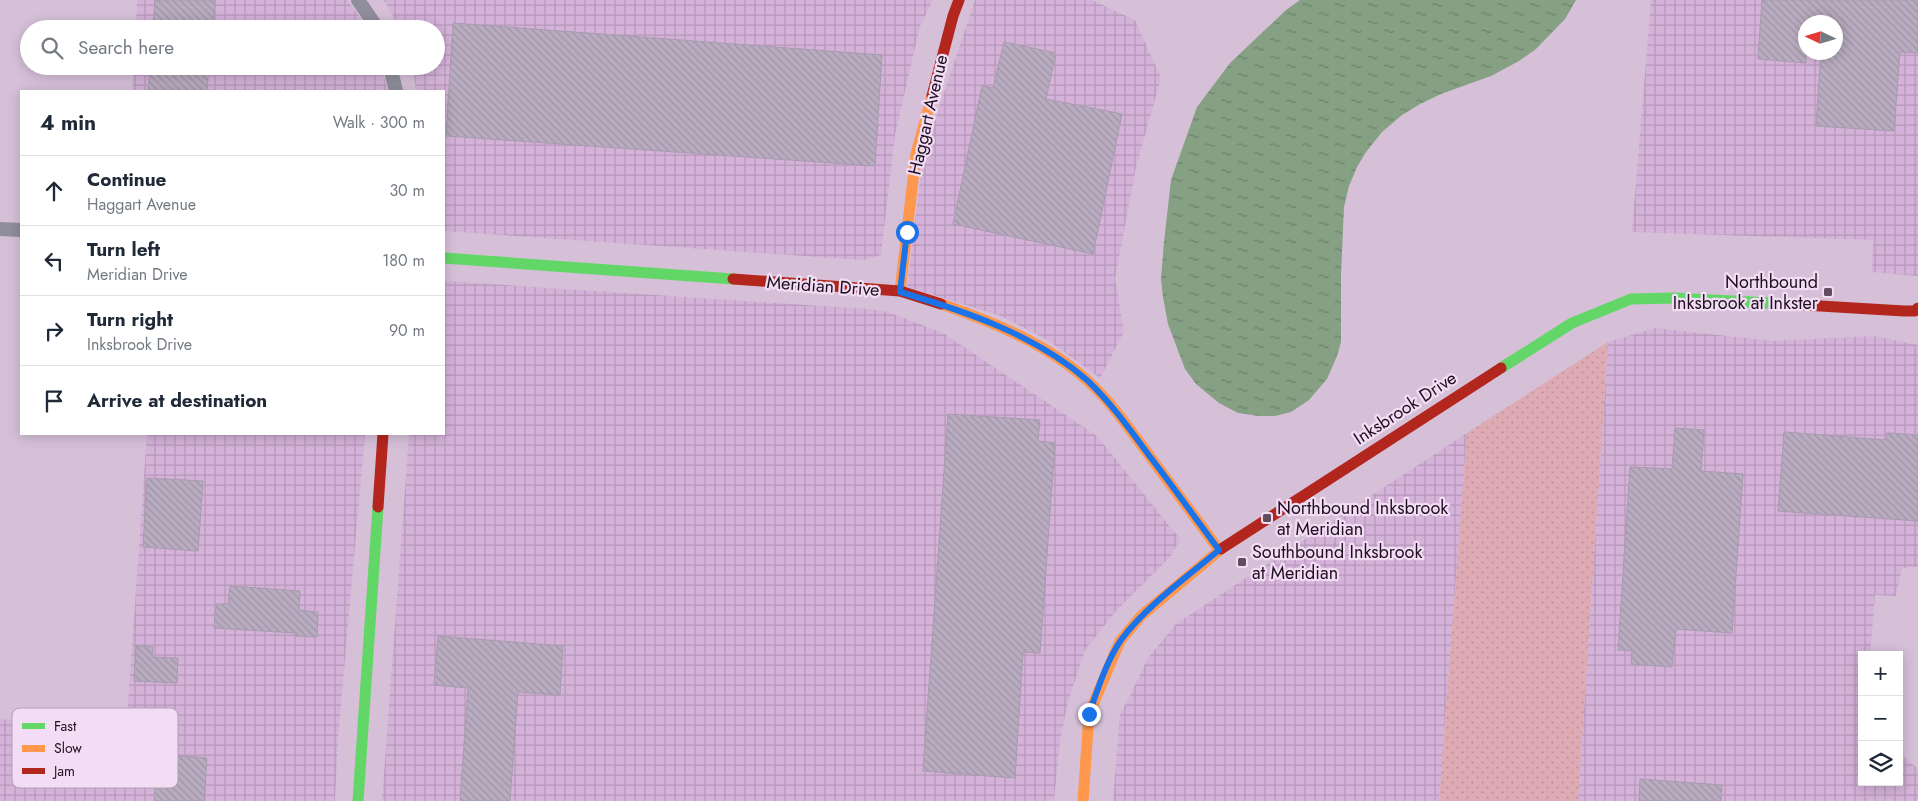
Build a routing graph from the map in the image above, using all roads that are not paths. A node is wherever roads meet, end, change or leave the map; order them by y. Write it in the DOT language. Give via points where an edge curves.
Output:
graph roads {
  1 [pos="358,0"];
  2 [pos="959,0"];
  3 [pos="372,20"];
  4 [pos="392,75"];
  5 [pos="396,90"];
  6 [pos="0,229"];
  7 [pos="20,230"];
  8 [pos="445,258"];
  9 [pos="900,292"];
  10 [pos="1917,311"];
  11 [pos="383,435"];
  12 [pos="1219,550"];
  13 [pos="358,801"];
  14 [pos="1083,801"];
  1 -- 3 [label="street"];
  2 -- 9 [label="street, Haggart Avenue" via="916,154"];
  4 -- 5 [label="street"];
  6 -- 7 [label="street"];
  8 -- 9 [label="street, Meridian Drive"];
  9 -- 12 [label="street, Meridian Drive" via="940,303 1004,329 1048,352 1087,381 1120,416"];
  10 -- 12 [label="street, Inksbrook Drive" via="1674,298 1632,299 1572,322"];
  11 -- 13 [label="street"];
  12 -- 14 [label="street, Inksbrook Drive" via="1141,616 1120,641 1089,714"];
}
